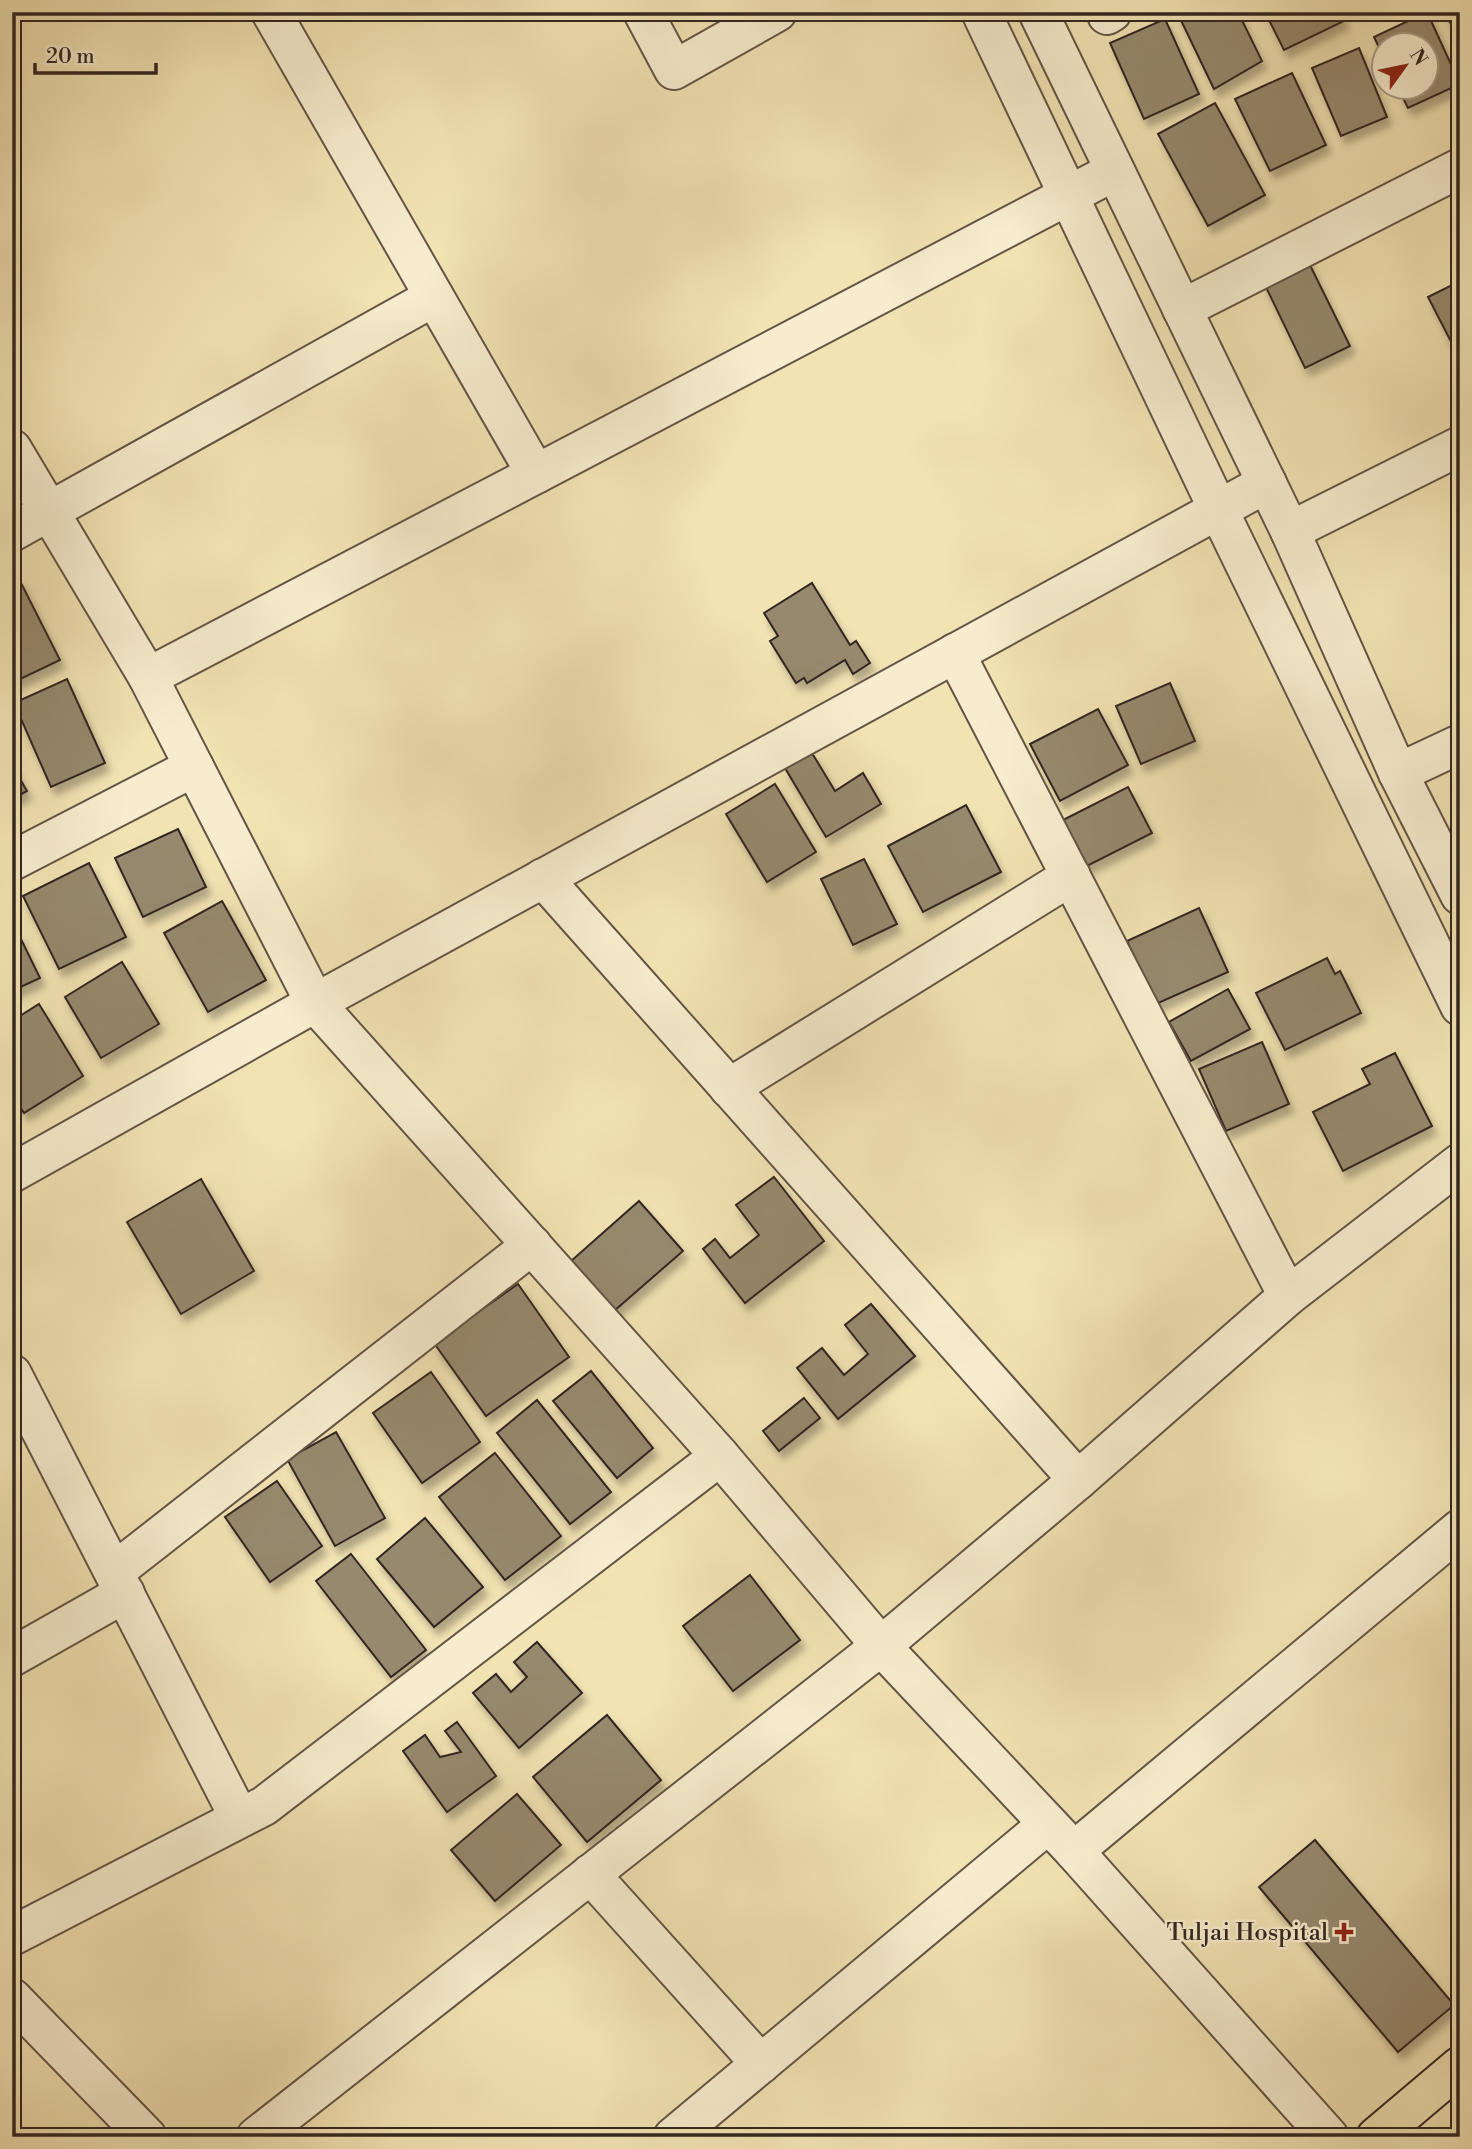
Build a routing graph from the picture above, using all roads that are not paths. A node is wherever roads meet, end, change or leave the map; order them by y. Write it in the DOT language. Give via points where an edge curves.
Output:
graph roads {
  1 [pos="271,12"];
  2 [pos="643,12"];
  3 [pos="777,12"];
  4 [pos="981,12"];
  5 [pos="1038,12"];
  6 [pos="1460,168"];
  7 [pos="1115,172"];
  8 [pos="1068,194"];
  9 [pos="434,297"];
  10 [pos="1182,309"];
  11 [pos="1460,446"];
  12 [pos="12,449"];
  13 [pos="536,474"];
  14 [pos="1266,483"];
  15 [pos="1218,509"];
  16 [pos="50,512"];
  17 [pos="12,531"];
  18 [pos="1290,531"];
  19 [pos="955,653"];
  20 [pos="148,677"];
  21 [pos="1460,744"];
  22 [pos="194,767"];
  23 [pos="1398,773"];
  24 [pos="12,861"];
  25 [pos="1071,876"];
  26 [pos="543,878"];
  27 [pos="1460,895"];
  28 [pos="315,1003"];
  29 [pos="1460,1006"];
  30 [pos="729,1088"];
  31 [pos="1460,1164"];
  32 [pos="12,1173"];
  33 [pos="531,1245"];
  34 [pos="1288,1296"];
  35 [pos="12,1374"];
  36 [pos="720,1456"];
  37 [pos="1078,1480"];
  38 [pos="1460,1529"];
  39 [pos="120,1583"];
  40 [pos="881,1646"];
  41 [pos="12,1657"];
  42 [pos="239,1817"];
  43 [pos="1061,1837"];
  44 [pos="590,1874"];
  45 [pos="12,1936"];
  46 [pos="12,1998"];
  47 [pos="761,2064"];
  48 [pos="1460,2066"];
  49 [pos="147,2137"];
  50 [pos="256,2137"];
  51 [pos="673,2137"];
  52 [pos="1329,2137"];
  53 [pos="1376,2137"];
  1 -- 9 [label="street"];
  2 -- 3 [label="street" via="674,70"];
  4 -- 8 [label="street"];
  5 -- 7 [label="street"];
  6 -- 10 [label="street"];
  7 -- 8 [label="street"];
  7 -- 10 [label="street"];
  8 -- 13 [label="street"];
  8 -- 15 [label="street"];
  9 -- 13 [label="street"];
  9 -- 16 [label="street"];
  10 -- 14 [label="street"];
  11 -- 18 [label="street"];
  12 -- 16 [label="street"];
  13 -- 20 [label="street"];
  14 -- 15 [label="street"];
  14 -- 18 [label="street"];
  15 -- 19 [label="street"];
  15 -- 29 [label="street"];
  16 -- 17 [label="street"];
  16 -- 20 [label="street"];
  18 -- 23 [label="street"];
  19 -- 25 [label="street"];
  19 -- 26 [label="street"];
  20 -- 22 [label="street"];
  21 -- 23 [label="street"];
  22 -- 24 [label="street"];
  22 -- 28 [label="street"];
  23 -- 27 [label="street"];
  25 -- 30 [label="street"];
  25 -- 34 [label="street"];
  26 -- 28 [label="street"];
  26 -- 30 [label="street"];
  28 -- 32 [label="street"];
  28 -- 33 [label="street"];
  30 -- 37 [label="street"];
  31 -- 34 [label="street"];
  33 -- 36 [label="street"];
  33 -- 39 [label="street"];
  34 -- 37 [label="street"];
  35 -- 39 [label="street"];
  36 -- 40 [label="street"];
  36 -- 42 [label="street" via="264,1806"];
  37 -- 40 [label="street"];
  38 -- 43 [label="street"];
  39 -- 41 [label="street"];
  39 -- 42 [label="street"];
  40 -- 43 [label="street"];
  40 -- 44 [label="street"];
  42 -- 45 [label="street"];
  43 -- 47 [label="street"];
  43 -- 52 [label="street"];
  44 -- 47 [label="street"];
  44 -- 50 [label="street"];
  46 -- 49 [label="street"];
  47 -- 51 [label="street"];
  48 -- 53 [label="main road"];
}
